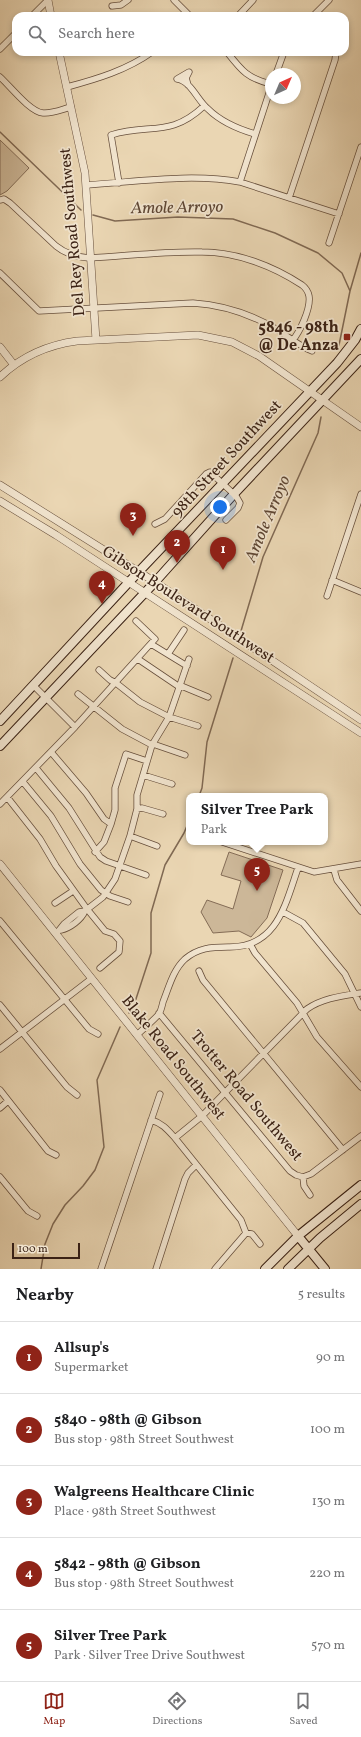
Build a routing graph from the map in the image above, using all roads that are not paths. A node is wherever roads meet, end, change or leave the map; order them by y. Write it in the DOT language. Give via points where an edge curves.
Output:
graph roads {
  1 [pos="48,0"];
  2 [pos="128,0"];
  3 [pos="174,0"];
  4 [pos="253,0"];
  5 [pos="329,0"];
  6 [pos="112,6"];
  7 [pos="36,12"];
  8 [pos="50,12"];
  9 [pos="186,12"];
  10 [pos="242,12"];
  11 [pos="317,12"];
  12 [pos="12,37"];
  13 [pos="0,49"];
  14 [pos="60,56"];
  15 [pos="145,56"];
  16 [pos="230,56"];
  17 [pos="283,56"];
  18 [pos="336,56"];
  19 [pos="278,68"];
  20 [pos="0,77"];
  21 [pos="265,83"];
  22 [pos="188,85"];
  23 [pos="68,87"];
  24 [pos="265,104"];
  25 [pos="204,106"];
  26 [pos="71,107"];
  27 [pos="255,134"];
  28 [pos="361,147"];
  29 [pos="240,182"];
  30 [pos="118,183"];
  31 [pos="86,186"];
  32 [pos="289,198"];
  33 [pos="2,200"];
  34 [pos="339,214"];
  35 [pos="329,243"];
  36 [pos="89,258"];
  37 [pos="0,273"];
  38 [pos="94,309"];
  39 [pos="361,329"];
  40 [pos="96,340"];
  41 [pos="292,341"];
  42 [pos="0,346"];
  43 [pos="312,351"];
  44 [pos="361,359"];
  45 [pos="14,365"];
  46 [pos="0,377"];
  47 [pos="310,391"];
  48 [pos="323,400"];
  49 [pos="361,427"];
  50 [pos="223,483"];
  51 [pos="0,485"];
  52 [pos="234,494"];
  53 [pos="361,494"];
  54 [pos="0,501"];
  55 [pos="226,520"];
  56 [pos="155,524"];
  57 [pos="138,573"];
  58 [pos="332,580"];
  59 [pos="129,582"];
  60 [pos="154,582"];
  61 [pos="361,592"];
  62 [pos="144,593"];
  63 [pos="327,596"];
  64 [pos="136,621"];
  65 [pos="184,630"];
  66 [pos="151,644"];
  67 [pos="168,654"];
  68 [pos="138,659"];
  69 [pos="189,659"];
  70 [pos="187,666"];
  71 [pos="99,670"];
  72 [pos="116,683"];
  73 [pos="34,686"];
  74 [pos="178,686"];
  75 [pos="78,694"];
  76 [pos="208,697"];
  77 [pos="45,698"];
  78 [pos="94,706"];
  79 [pos="169,717"];
  80 [pos="361,720"];
  81 [pos="0,721"];
  82 [pos="198,726"];
  83 [pos="75,727"];
  84 [pos="361,733"];
  85 [pos="152,745"];
  86 [pos="0,746"];
  87 [pos="51,752"];
  88 [pos="185,755"];
  89 [pos="147,761"];
  90 [pos="36,768"];
  91 [pos="143,775"];
  92 [pos="23,782"];
  93 [pos="172,784"];
  94 [pos="7,797"];
  95 [pos="0,804"];
  96 [pos="137,809"];
  97 [pos="163,814"];
  98 [pos="111,824"];
  99 [pos="130,836"];
  100 [pos="231,845"];
  101 [pos="157,846"];
  102 [pos="96,852"];
  103 [pos="0,864"];
  104 [pos="361,864"];
  105 [pos="119,866"];
  106 [pos="298,868"];
  107 [pos="334,870"];
  108 [pos="146,875"];
  109 [pos="73,891"];
  110 [pos="106,893"];
  111 [pos="128,902"];
  112 [pos="55,903"];
  113 [pos="86,910"];
  114 [pos="361,911"];
  115 [pos="283,912"];
  116 [pos="0,920"];
  117 [pos="58,932"];
  118 [pos="250,944"];
  119 [pos="100,968"];
  120 [pos="199,970"];
  121 [pos="91,979"];
  122 [pos="358,994"];
  123 [pos="65,999"];
  124 [pos="0,1005"];
  125 [pos="361,1007"];
  126 [pos="160,1013"];
  127 [pos="303,1013"];
  128 [pos="22,1032"];
  129 [pos="98,1034"];
  130 [pos="137,1035"];
  131 [pos="0,1049"];
  132 [pos="263,1054"];
  133 [pos="361,1087"];
  134 [pos="0,1090"];
  135 [pos="225,1093"];
  136 [pos="160,1094"];
  137 [pos="77,1095"];
  138 [pos="8,1101"];
  139 [pos="0,1108"];
  140 [pos="202,1116"];
  141 [pos="151,1120"];
  142 [pos="361,1136"];
  143 [pos="175,1138"];
  144 [pos="343,1150"];
  145 [pos="56,1155"];
  146 [pos="196,1165"];
  147 [pos="0,1177"];
  148 [pos="303,1177"];
  149 [pos="361,1185"];
  150 [pos="310,1195"];
  151 [pos="361,1204"];
  152 [pos="36,1216"];
  153 [pos="246,1233"];
  154 [pos="298,1236"];
  155 [pos="260,1244"];
  156 [pos="309,1249"];
  157 [pos="101,1269"];
  158 [pos="156,1269"];
  159 [pos="215,1269"];
  160 [pos="265,1269"];
  161 [pos="288,1269"];
  162 [pos="325,1269"];
  1 -- 7 [label="street"];
  1 -- 8 [label="street"];
  2 -- 6 [label="street" via="121,6"];
  3 -- 9 [label="street"];
  4 -- 10 [label="street"];
  5 -- 11 [label="street"];
  12 -- 13 [label="street"];
  14 -- 23 [label="street, Del Rey Road Southwest"];
  15 -- 23 [label="street" via="111,74"];
  16 -- 21 [label="street" via="236,65 251,77"];
  17 -- 19 [label="street"];
  18 -- 32 [label="street"];
  20 -- 26 [label="street" via="30,107 40,113"];
  22 -- 25 [label="street"];
  23 -- 26 [label="street, Del Rey Road Southwest"];
  24 -- 27 [label="street"];
  25 -- 27 [label="street" via="230,125"];
  25 -- 30 [label="street" via="189,118 171,127 111,135"];
  26 -- 31 [label="street, Del Rey Road Southwest" via="82,154"];
  27 -- 29 [label="street"];
  28 -- 34 [label="street"];
  29 -- 30 [label="street" via="197,179"];
  29 -- 32 [label="street"];
  30 -- 31 [label="street"];
  31 -- 36 [label="street, Del Rey Road Southwest"];
  32 -- 34 [label="street"];
  33 -- 36 [label="street" via="10,203 62,251"];
  34 -- 35 [label="street"];
  36 -- 38 [label="street, Del Rey Road Southwest"];
  36 -- 41 [label="street" via="189,252 220,254 267,266 307,289 309,301 301,327"];
  37 -- 38 [label="street" via="39,311"];
  38 -- 40 [label="street, Del Rey Road Southwest"];
  38 -- 41 [label="street" via="210,304 227,307 261,320"];
  39 -- 47 [label="main road, 98th Street Southwest" via="337,363"];
  40 -- 45 [label="street" via="67,342 48,347"];
  40 -- 47 [label="street" via="179,335 216,338 232,342 260,356"];
  41 -- 43 [label="street"];
  42 -- 45 [label="street"];
  44 -- 48 [label="main road, 98th Street Southwest"];
  45 -- 46 [label="street"];
  47 -- 48 [label="street"];
  47 -- 50 [label="main road, 98th Street Southwest"];
  48 -- 49 [label="street"];
  48 -- 52 [label="main road, 98th Street Southwest"];
  50 -- 52 [label="street"];
  50 -- 56 [label="street" via="212,472 206,474 165,519"];
  50 -- 57 [label="main road, 98th Street Southwest"];
  51 -- 57 [label="street, Gibson Boulevard Southwest"];
  52 -- 55 [label="street" via="239,500 239,505"];
  52 -- 60 [label="main road, 98th Street Southwest"];
  53 -- 58 [label="street"];
  54 -- 59 [label="street, Gibson Boulevard Southwest"];
  57 -- 59 [label="main road, 98th Street Southwest"];
  57 -- 60 [label="street, Gibson Boulevard Southwest"];
  58 -- 61 [label="street"];
  58 -- 63 [label="street"];
  59 -- 62 [label="street, Gibson Boulevard Southwest"];
  59 -- 73 [label="main road, 98th Street Southwest"];
  60 -- 62 [label="main road, 98th Street Southwest"];
  60 -- 80 [label="street, Gibson Boulevard Southwest"];
  62 -- 77 [label="main road, 98th Street Southwest"];
  62 -- 84 [label="street, Gibson Boulevard Southwest"];
  64 -- 66 [label="street" via="155,639"];
  65 -- 67 [label="street"];
  66 -- 67 [label="street"];
  66 -- 68 [label="street"];
  67 -- 70 [label="street"];
  68 -- 72 [label="street"];
  68 -- 74 [label="street"];
  69 -- 70 [label="street"];
  70 -- 74 [label="street"];
  71 -- 72 [label="street"];
  72 -- 78 [label="street"];
  72 -- 79 [label="street" via="140,702"];
  73 -- 77 [label="street"];
  73 -- 81 [label="main road, 98th Street Southwest"];
  74 -- 76 [label="street"];
  74 -- 79 [label="street"];
  75 -- 78 [label="street"];
  77 -- 83 [label="street"];
  77 -- 86 [label="main road, 98th Street Southwest"];
  78 -- 83 [label="street"];
  78 -- 85 [label="street" via="122,729"];
  79 -- 82 [label="street"];
  79 -- 85 [label="street"];
  83 -- 87 [label="street"];
  85 -- 88 [label="street"];
  85 -- 89 [label="street"];
  87 -- 90 [label="street"];
  87 -- 98 [label="street" via="86,792 104,819"];
  89 -- 91 [label="street"];
  89 -- 98 [label="street" via="126,754 115,788 115,810"];
  90 -- 92 [label="street"];
  90 -- 102 [label="street" via="69,808"];
  91 -- 93 [label="street"];
  91 -- 96 [label="street" via="137,794"];
  92 -- 94 [label="street"];
  92 -- 110 [label="street" via="51,816 80,864"];
  94 -- 95 [label="street"];
  94 -- 109 [label="street" via="40,839"];
  96 -- 97 [label="street"];
  96 -- 99 [label="street"];
  98 -- 102 [label="street" via="104,842"];
  99 -- 101 [label="street"];
  99 -- 105 [label="street"];
  100 -- 106 [label="street"];
  102 -- 105 [label="street" via="106,861"];
  103 -- 117 [label="street, Blake Road Southwest"];
  104 -- 107 [label="street"];
  105 -- 108 [label="street"];
  105 -- 110 [label="street" via="115,880"];
  106 -- 107 [label="street" via="314,872"];
  106 -- 115 [label="street"];
  107 -- 114 [label="street" via="337,880"];
  109 -- 112 [label="street"];
  109 -- 113 [label="street"];
  110 -- 111 [label="street"];
  110 -- 113 [label="street"];
  113 -- 117 [label="street" via="79,912 74,920 64,924"];
  113 -- 119 [label="street" via="105,931 114,934 120,941 119,952"];
  115 -- 118 [label="street" via="269,932"];
  115 -- 122 [label="street" via="303,923"];
  116 -- 123 [label="street"];
  117 -- 121 [label="street, Blake Road Southwest"];
  118 -- 126 [label="street" via="239,947 208,947 196,951 179,965 174,973"];
  118 -- 127 [label="street"];
  120 -- 132 [label="street" via="204,980"];
  121 -- 123 [label="street"];
  121 -- 130 [label="street, Blake Road Southwest"];
  122 -- 125 [label="street"];
  122 -- 127 [label="street" via="330,998 315,1004"];
  123 -- 128 [label="street"];
  123 -- 129 [label="street" via="89,1029"];
  124 -- 128 [label="street"];
  126 -- 130 [label="street"];
  126 -- 135 [label="street, Trotter Road Southwest"];
  127 -- 132 [label="street"];
  127 -- 133 [label="street" via="317,1037"];
  128 -- 131 [label="street"];
  128 -- 137 [label="street" via="66,1087"];
  130 -- 140 [label="street, Blake Road Southwest"];
  132 -- 135 [label="street"];
  132 -- 144 [label="street"];
  134 -- 138 [label="street"];
  135 -- 140 [label="street"];
  135 -- 148 [label="street, Trotter Road Southwest" via="290,1171"];
  136 -- 141 [label="street"];
  138 -- 139 [label="street"];
  138 -- 145 [label="street" via="48,1150"];
  140 -- 143 [label="street"];
  140 -- 154 [label="street, Blake Road Southwest"];
  141 -- 143 [label="street" via="164,1126"];
  141 -- 157 [label="street"];
  142 -- 144 [label="street"];
  143 -- 146 [label="street"];
  144 -- 148 [label="street"];
  146 -- 153 [label="street" via="241,1220"];
  146 -- 158 [label="street" via="185,1179"];
  147 -- 152 [label="street" via="28,1211"];
  148 -- 150 [label="street, Trotter Road Southwest" via="304,1186"];
  149 -- 154 [label="main road"];
  151 -- 156 [label="main road"];
  153 -- 155 [label="street" via="252,1234"];
  153 -- 159 [label="street"];
  154 -- 156 [label="main road, Blake Road Southwest"];
  154 -- 160 [label="main road"];
  156 -- 161 [label="main road"];
  156 -- 162 [label="main road, Blake Road Southwest"];
}
